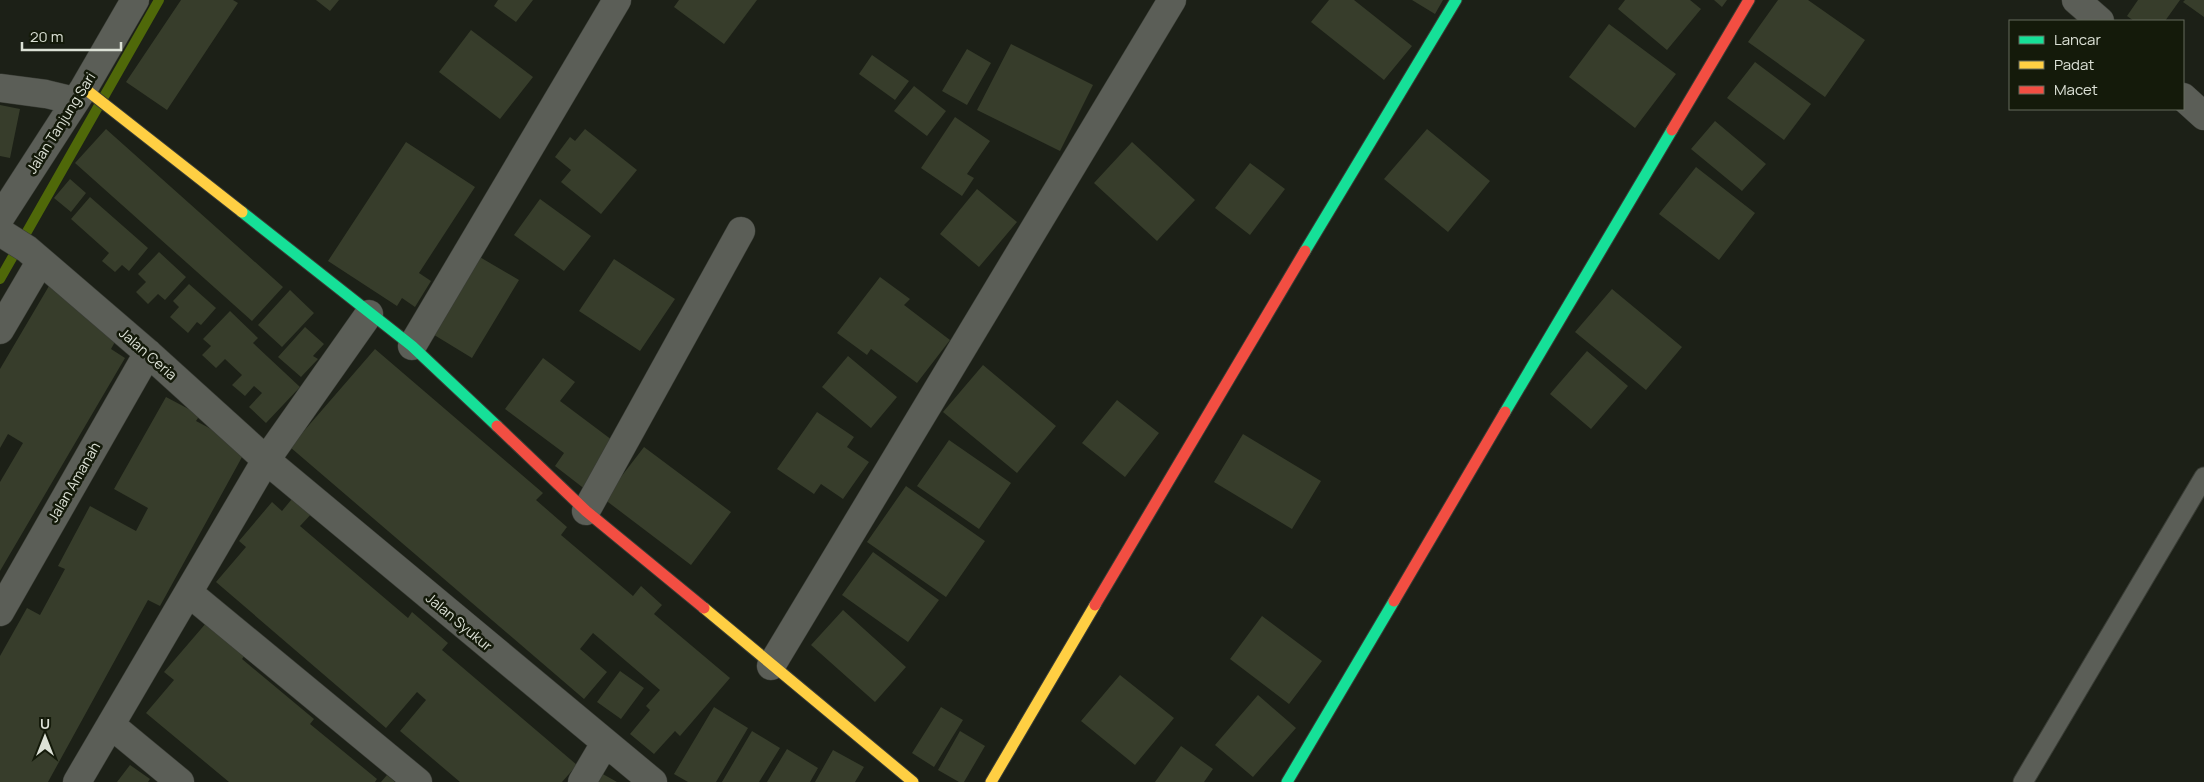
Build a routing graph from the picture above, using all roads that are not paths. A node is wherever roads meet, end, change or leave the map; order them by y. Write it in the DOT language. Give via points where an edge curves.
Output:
graph roads {
  1 [pos="135,0"];
  2 [pos="617,0"];
  3 [pos="1172,0"];
  4 [pos="1456,0"];
  5 [pos="1749,0"];
  6 [pos="2079,1"];
  7 [pos="2099,20"];
  8 [pos="0,88"];
  9 [pos="80,94"];
  10 [pos="2184,98"];
  11 [pos="2204,116"];
  12 [pos="741,231"];
  13 [pos="15,239"];
  14 [pos="368,314"];
  15 [pos="0,330"];
  16 [pos="412,346"];
  17 [pos="148,354"];
  18 [pos="266,460"];
  19 [pos="2204,477"];
  20 [pos="586,511"];
  21 [pos="188,593"];
  22 [pos="0,612"];
  23 [pos="771,666"];
  24 [pos="111,725"];
  25 [pos="604,743"];
  26 [pos="77,782"];
  27 [pos="180,782"];
  28 [pos="418,782"];
  29 [pos="582,782"];
  30 [pos="653,782"];
  31 [pos="914,782"];
  32 [pos="991,782"];
  33 [pos="1286,782"];
  34 [pos="2023,782"];
  1 -- 9 [label="street, Jalan Tanjung Sari"];
  2 -- 16 [label="street"];
  3 -- 23 [label="street"];
  4 -- 32 [label="street"];
  5 -- 33 [label="street"];
  6 -- 7 [label="street"];
  8 -- 9 [label="street" via="46,94"];
  9 -- 13 [label="street, Jalan Tanjung Sari"];
  9 -- 14 [label="street"];
  10 -- 11 [label="street"];
  12 -- 20 [label="street"];
  13 -- 15 [label="street, Jalan Tanjung Sari"];
  13 -- 17 [label="street, Jalan Ceria"];
  14 -- 16 [label="street"];
  14 -- 18 [label="street"];
  16 -- 20 [label="street"];
  17 -- 18 [label="street, Jalan Ceria"];
  17 -- 22 [label="street, Jalan Amanah"];
  18 -- 21 [label="street"];
  18 -- 25 [label="street, Jalan Syukur"];
  19 -- 34 [label="lane"];
  20 -- 23 [label="street"];
  21 -- 24 [label="street"];
  21 -- 28 [label="street"];
  23 -- 31 [label="street"];
  24 -- 26 [label="street"];
  24 -- 27 [label="street"];
  25 -- 29 [label="street"];
  25 -- 30 [label="street, Jalan Syukur"];
}
